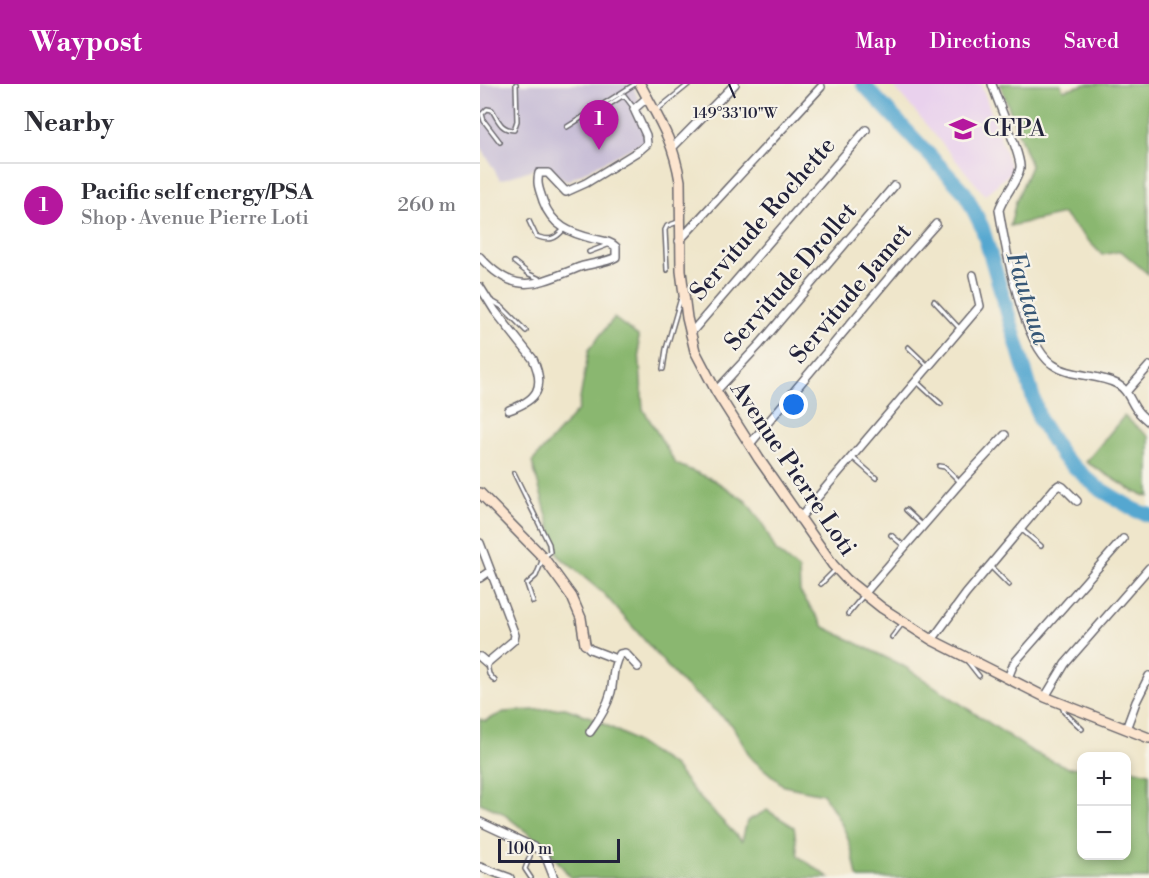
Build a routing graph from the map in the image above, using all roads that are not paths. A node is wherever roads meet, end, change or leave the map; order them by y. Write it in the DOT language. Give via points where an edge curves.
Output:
graph roads {
  1 [pos="516,84"];
  2 [pos="635,84"];
  3 [pos="640,84"];
  4 [pos="689,84"];
  5 [pos="735,84"];
  6 [pos="992,84"];
  7 [pos="821,87"];
  8 [pos="648,97"];
  9 [pos="604,108"];
  10 [pos="634,109"];
  11 [pos="655,111"];
  12 [pos="567,127"];
  13 [pos="866,130"];
  14 [pos="500,142"];
  15 [pos="673,147"];
  16 [pos="894,186"];
  17 [pos="529,221"];
  18 [pos="680,221"];
  19 [pos="936,224"];
  20 [pos="564,229"];
  21 [pos="679,241"];
  22 [pos="612,243"];
  23 [pos="589,252"];
  24 [pos="480,256"];
  25 [pos="514,262"];
  26 [pos="667,270"];
  27 [pos="973,275"];
  28 [pos="543,281"];
  29 [pos="480,287"];
  30 [pos="684,289"];
  31 [pos="487,297"];
  32 [pos="934,301"];
  33 [pos="960,328"];
  34 [pos="526,331"];
  35 [pos="690,334"];
  36 [pos="908,347"];
  37 [pos="928,366"];
  38 [pos="1149,366"];
  39 [pos="663,369"];
  40 [pos="915,381"];
  41 [pos="716,391"];
  42 [pos="1127,392"];
  43 [pos="941,405"];
  44 [pos="509,410"];
  45 [pos="1149,422"];
  46 [pos="1005,435"];
  47 [pos="750,444"];
  48 [pos="851,456"];
  49 [pos="939,466"];
  50 [pos="514,473"];
  51 [pos="876,478"];
  52 [pos="961,482"];
  53 [pos="480,493"];
  54 [pos="1077,501"];
  55 [pos="906,510"];
  56 [pos="799,519"];
  57 [pos="923,526"];
  58 [pos="1021,529"];
  59 [pos="891,535"];
  60 [pos="1123,539"];
  61 [pos="480,543"];
  62 [pos="1041,546"];
  63 [pos="905,548"];
  64 [pos="543,557"];
  65 [pos="989,566"];
  66 [pos="1149,568"];
  67 [pos="836,569"];
  68 [pos="490,571"];
  69 [pos="480,578"];
  70 [pos="820,584"];
  71 [pos="1009,585"];
  72 [pos="864,594"];
  73 [pos="533,602"];
  74 [pos="848,614"];
  75 [pos="903,622"];
  76 [pos="892,637"];
  77 [pos="932,640"];
  78 [pos="585,644"];
  79 [pos="480,657"];
  80 [pos="965,658"];
  81 [pos="616,659"];
  82 [pos="487,663"];
  83 [pos="638,667"];
  84 [pos="979,675"];
  85 [pos="1149,676"];
  86 [pos="1008,678"];
  87 [pos="495,681"];
  88 [pos="1045,697"];
  89 [pos="1062,705"];
  90 [pos="1082,729"];
  91 [pos="1126,729"];
  92 [pos="590,732"];
  93 [pos="1149,738"];
  94 [pos="480,822"];
  95 [pos="530,856"];
  96 [pos="480,867"];
  97 [pos="510,878"];
  98 [pos="531,878"];
  99 [pos="554,878"];
  1 -- 14 [label="lane" via="514,130 502,127 492,110 483,114"];
  2 -- 12 [label="lane"];
  3 -- 8 [label="main road, Avenue Pierre Loti"];
  4 -- 11 [label="lane"];
  5 -- 15 [label="street"];
  6 -- 42 [label="street" via="1020,168 999,210 1025,318 1044,357 1053,366 1108,381"];
  7 -- 21 [label="street"];
  8 -- 10 [label="street"];
  8 -- 11 [label="main road, Avenue Pierre Loti"];
  9 -- 10 [label="lane" via="624,95"];
  10 -- 20 [label="street" via="646,135 646,144 640,150 566,192 548,173 539,173 537,182 547,212"];
  11 -- 15 [label="main road, Avenue Pierre Loti"];
  13 -- 35 [label="street, Servitude Rochette"];
  15 -- 18 [label="main road, Avenue Pierre Loti" via="680,181"];
  16 -- 41 [label="street, Servitude Drollet"];
  17 -- 20 [label="lane" via="536,236 548,240 558,237"];
  18 -- 21 [label="main road, Avenue Pierre Loti"];
  18 -- 26 [label="lane" via="665,230"];
  19 -- 47 [label="street, Servitude Jamet"];
  20 -- 22 [label="street"];
  21 -- 30 [label="main road, Avenue Pierre Loti"];
  22 -- 23 [label="lane"];
  22 -- 28 [label="street" via="616,257"];
  24 -- 28 [label="street" via="516,284"];
  25 -- 28 [label="lane"];
  27 -- 33 [label="street" via="980,306"];
  29 -- 31 [label="street"];
  30 -- 35 [label="main road, Avenue Pierre Loti"];
  30 -- 39 [label="lane"];
  31 -- 34 [label="lane"];
  31 -- 44 [label="street" via="533,359 538,375 539,387 533,398"];
  32 -- 33 [label="lane"];
  33 -- 37 [label="street"];
  35 -- 41 [label="main road, Avenue Pierre Loti"];
  36 -- 37 [label="lane"];
  37 -- 40 [label="street"];
  38 -- 42 [label="street"];
  40 -- 43 [label="lane"];
  40 -- 48 [label="street"];
  41 -- 47 [label="main road, Avenue Pierre Loti"];
  42 -- 45 [label="street" via="1136,410"];
  46 -- 52 [label="street"];
  47 -- 56 [label="main road, Avenue Pierre Loti"];
  48 -- 51 [label="lane"];
  48 -- 56 [label="street"];
  49 -- 52 [label="lane" via="945,466"];
  50 -- 64 [label="lane" via="549,544 550,552"];
  52 -- 57 [label="street"];
  53 -- 64 [label="main road"];
  54 -- 58 [label="street" via="1059,485"];
  55 -- 57 [label="lane"];
  56 -- 67 [label="main road, Avenue Pierre Loti"];
  57 -- 63 [label="street"];
  58 -- 62 [label="lane"];
  58 -- 65 [label="street"];
  59 -- 63 [label="lane"];
  60 -- 86 [label="street" via="1014,663"];
  61 -- 68 [label="street"];
  63 -- 72 [label="street"];
  64 -- 73 [label="lane" via="540,570 528,584"];
  64 -- 78 [label="main road" via="577,607"];
  65 -- 71 [label="lane"];
  65 -- 77 [label="street"];
  66 -- 88 [label="street" via="1065,664"];
  67 -- 70 [label="lane"];
  67 -- 72 [label="main road, Avenue Pierre Loti"];
  68 -- 69 [label="street"];
  68 -- 82 [label="street" via="515,635"];
  72 -- 74 [label="lane"];
  72 -- 75 [label="main road, Avenue Pierre Loti"];
  75 -- 76 [label="lane"];
  75 -- 77 [label="main road, Avenue Pierre Loti"];
  77 -- 80 [label="main road, Avenue Pierre Loti"];
  78 -- 81 [label="street"];
  79 -- 82 [label="street"];
  80 -- 84 [label="lane"];
  80 -- 86 [label="main road, Avenue Pierre Loti"];
  81 -- 83 [label="street" via="625,653"];
  81 -- 92 [label="street" via="611,692"];
  82 -- 87 [label="lane"];
  85 -- 91 [label="street"];
  86 -- 88 [label="main road, Avenue Pierre Loti"];
  88 -- 89 [label="main road, Avenue Pierre Loti"];
  89 -- 90 [label="lane"];
  89 -- 91 [label="main road, Avenue Pierre Loti"];
  91 -- 93 [label="main road, Avenue Pierre Loti"];
  94 -- 99 [label="street" via="540,850"];
  95 -- 98 [label="lane" via="525,869"];
  96 -- 97 [label="street"];
}
